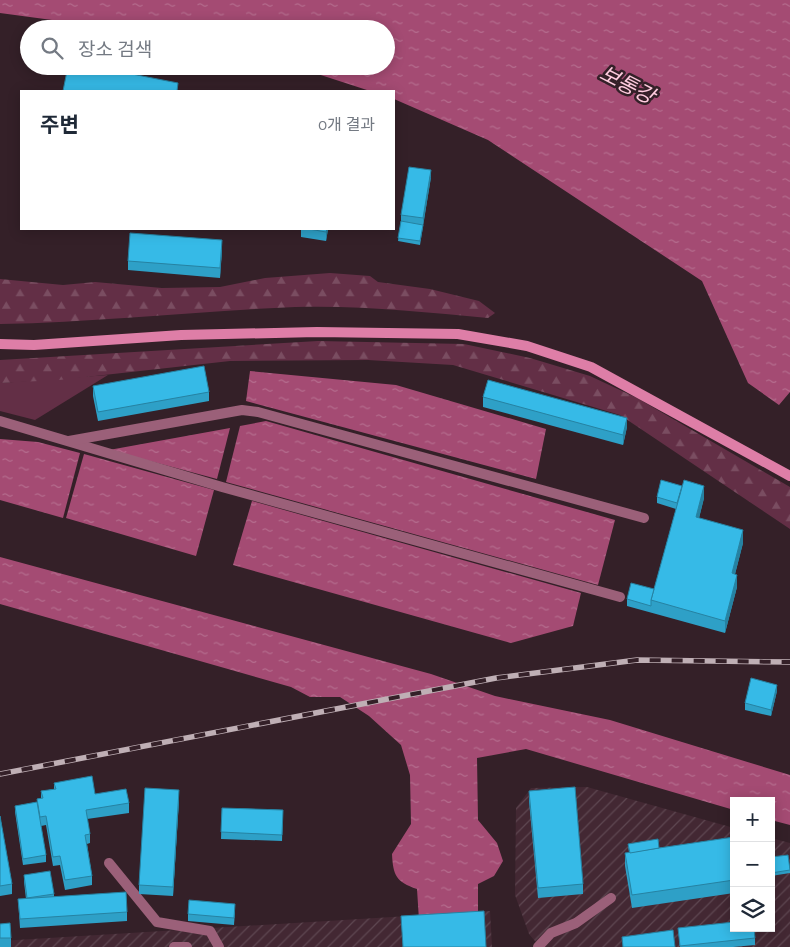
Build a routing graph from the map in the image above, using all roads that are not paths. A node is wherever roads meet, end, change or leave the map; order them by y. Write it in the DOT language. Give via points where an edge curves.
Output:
graph roads {
  1 [pos="0,344"];
  2 [pos="0,421"];
  3 [pos="68,442"];
  4 [pos="790,476"];
  5 [pos="644,518"];
  6 [pos="620,597"];
  7 [pos="109,863"];
  8 [pos="611,898"];
  9 [pos="174,947"];
  10 [pos="187,947"];
  11 [pos="219,947"];
  12 [pos="538,947"];
  1 -- 4 [label="main road" via="34,345 181,334 458,334 527,346 591,367"];
  2 -- 3 [label="lane"];
  3 -- 5 [label="lane" via="242,410 258,412"];
  3 -- 6 [label="lane"];
  7 -- 11 [label="lane" via="157,922 210,931"];
  8 -- 12 [label="lane" via="576,923 551,933"];
  9 -- 10 [label="lane"];
}
